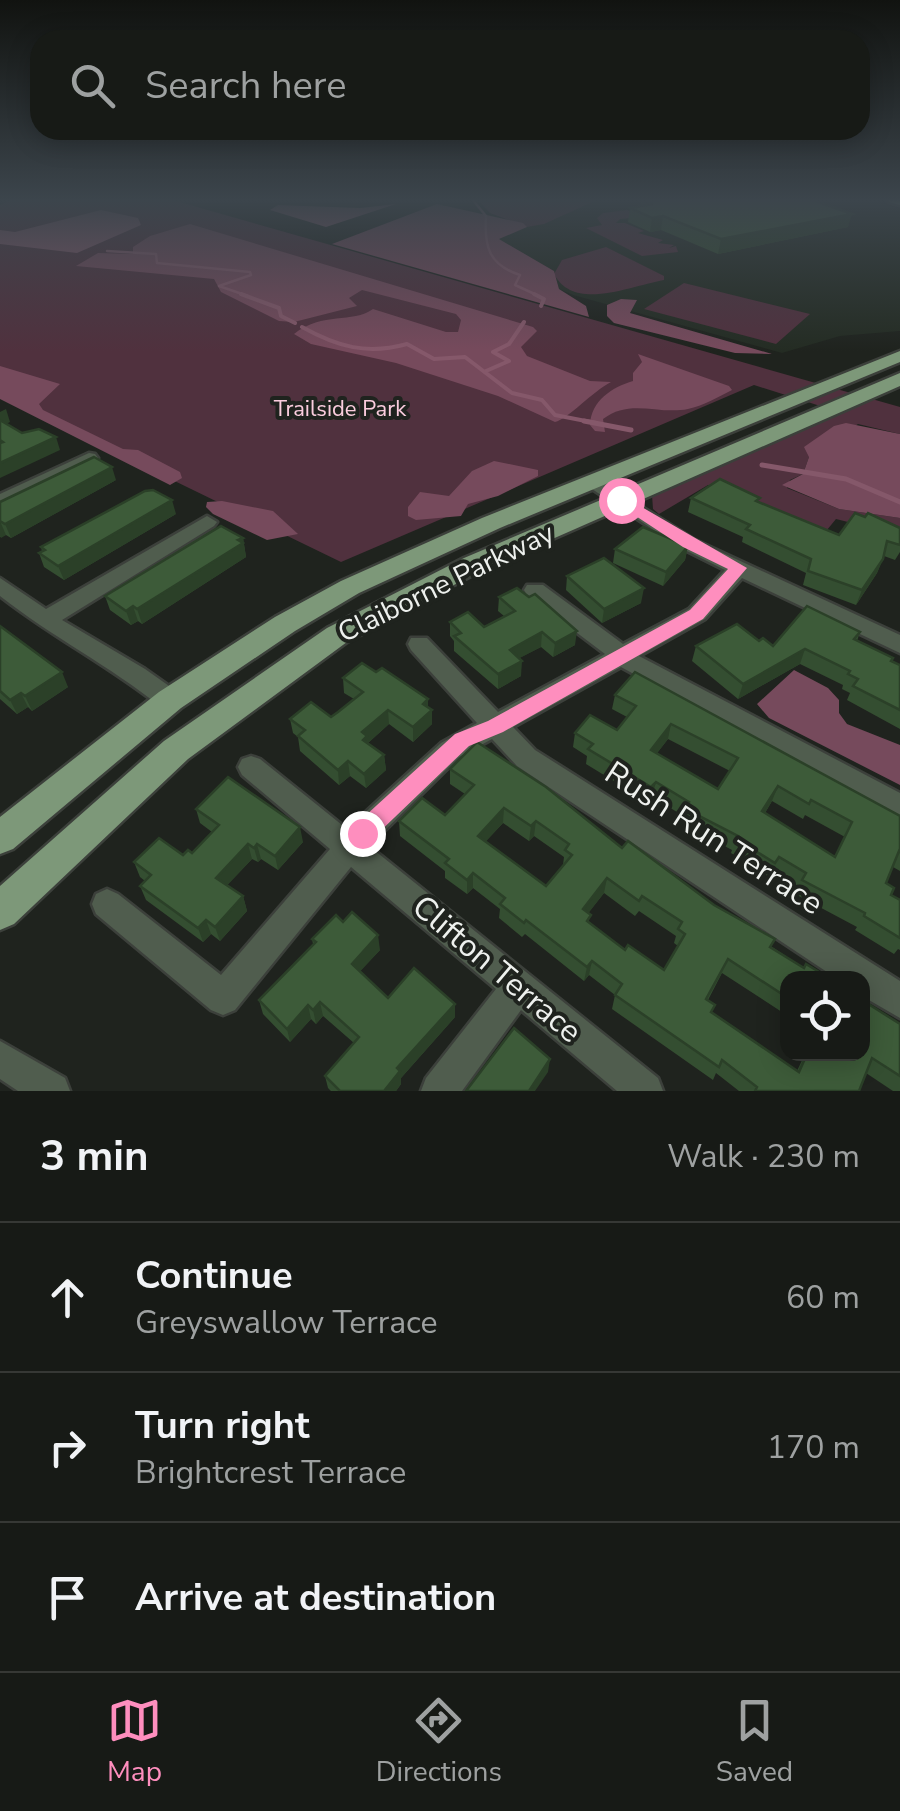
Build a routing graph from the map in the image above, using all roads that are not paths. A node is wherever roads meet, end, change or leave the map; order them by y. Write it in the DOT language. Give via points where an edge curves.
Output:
graph roads {
  1 [pos="900,356"];
  2 [pos="900,379"];
  3 [pos="89,458"];
  4 [pos="592,481"];
  5 [pos="621,500"];
  6 [pos="0,501"];
  7 [pos="208,522"];
  8 [pos="739,568"];
  9 [pos="0,585"];
  10 [pos="535,590"];
  11 [pos="46,620"];
  12 [pos="896,635"];
  13 [pos="418,644"];
  14 [pos="622,656"];
  15 [pos="170,700"];
  16 [pos="496,726"];
  17 [pos="252,766"];
  18 [pos="900,806"];
  19 [pos="0,838"];
  20 [pos="350,848"];
  21 [pos="107,904"];
  22 [pos="0,911"];
  23 [pos="518,987"];
  24 [pos="900,1001"];
  25 [pos="0,1059"];
  26 [pos="52,1091"];
  27 [pos="439,1091"];
  28 [pos="645,1091"];
  1 -- 4 [label="main road, Claiborne Parkway"];
  2 -- 5 [label="main road, Claiborne Parkway"];
  3 -- 6 [label="street"];
  4 -- 5 [label="street"];
  4 -- 15 [label="main road, Claiborne Parkway" via="350,587"];
  5 -- 8 [label="street"];
  5 -- 22 [label="main road, Claiborne Parkway" via="416,591 276,675 148,774"];
  7 -- 11 [label="street"];
  8 -- 12 [label="street"];
  8 -- 14 [label="street" via="696,614"];
  9 -- 11 [label="street"];
  10 -- 14 [label="street"];
  11 -- 15 [label="street" via="108,654"];
  13 -- 16 [label="street, Rush Run Terrace"];
  14 -- 16 [label="street"];
  14 -- 18 [label="street"];
  15 -- 19 [label="main road, Claiborne Parkway"];
  16 -- 20 [label="street" via="450,750"];
  16 -- 24 [label="street, Rush Run Terrace" via="526,758"];
  17 -- 20 [label="street, Clifton Terrace"];
  20 -- 21 [label="street" via="222,998"];
  20 -- 23 [label="street, Clifton Terrace"];
  23 -- 27 [label="street"];
  23 -- 28 [label="street, Clifton Terrace"];
  25 -- 26 [label="street"];
}
